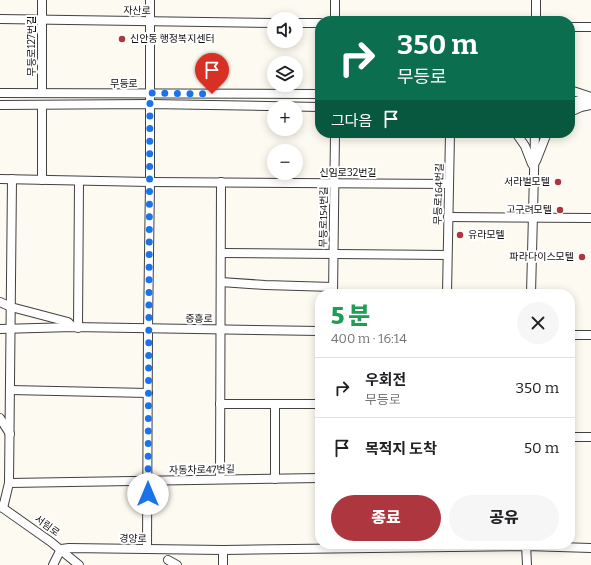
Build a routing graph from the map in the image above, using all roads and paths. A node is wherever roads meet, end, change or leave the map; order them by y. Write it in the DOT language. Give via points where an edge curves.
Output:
graph roads {
  1 [pos="42,0"];
  2 [pos="150,0"];
  3 [pos="335,0"];
  4 [pos="536,0"];
  5 [pos="335,16"];
  6 [pos="536,16"];
  7 [pos="0,19"];
  8 [pos="42,19"];
  9 [pos="150,21"];
  10 [pos="267,23"];
  11 [pos="303,23"];
  12 [pos="315,23"];
  13 [pos="575,27"];
  14 [pos="591,27"];
  15 [pos="575,92"];
  16 [pos="0,93"];
  17 [pos="42,93"];
  18 [pos="150,93"];
  19 [pos="315,94"];
  20 [pos="591,97"];
  21 [pos="575,101"];
  22 [pos="591,101"];
  23 [pos="150,104"];
  24 [pos="0,105"];
  25 [pos="42,105"];
  26 [pos="591,105"];
  27 [pos="315,108"];
  28 [pos="575,110"];
  29 [pos="335,138"];
  30 [pos="450,138"];
  31 [pos="519,138"];
  32 [pos="535,138"];
  33 [pos="545,138"];
  34 [pos="534,168"];
  35 [pos="0,179"];
  36 [pos="12,179"];
  37 [pos="42,180"];
  38 [pos="78,181"];
  39 [pos="150,182"];
  40 [pos="222,182"];
  41 [pos="334,183"];
  42 [pos="449,184"];
  43 [pos="448,217"];
  44 [pos="533,217"];
  45 [pos="591,218"];
  46 [pos="221,253"];
  47 [pos="333,253"];
  48 [pos="447,255"];
  49 [pos="221,282"];
  50 [pos="315,289"];
  51 [pos="333,289"];
  52 [pos="447,289"];
  53 [pos="531,289"];
  54 [pos="0,302"];
  55 [pos="11,307"];
  56 [pos="76,328"];
  57 [pos="0,329"];
  58 [pos="11,329"];
  59 [pos="148,329"];
  60 [pos="220,330"];
  61 [pos="315,331"];
  62 [pos="575,335"];
  63 [pos="591,335"];
  64 [pos="10,390"];
  65 [pos="148,393"];
  66 [pos="220,404"];
  67 [pos="274,404"];
  68 [pos="315,404"];
  69 [pos="0,418"];
  70 [pos="10,434"];
  71 [pos="575,437"];
  72 [pos="591,437"];
  73 [pos="275,478"];
  74 [pos="315,478"];
  75 [pos="220,479"];
  76 [pos="148,481"];
  77 [pos="9,483"];
  78 [pos="2,507"];
  79 [pos="315,547"];
  80 [pos="575,547"];
  81 [pos="591,548"];
  82 [pos="61,549"];
  83 [pos="147,549"];
  84 [pos="525,549"];
  85 [pos="526,549"];
  86 [pos="223,550"];
  87 [pos="168,560"];
  88 [pos="52,565"];
  89 [pos="80,565"];
  90 [pos="177,565"];
  91 [pos="223,565"];
  92 [pos="523,565"];
  93 [pos="527,565"];
  1 -- 8 [label="street, 무등로127번길"];
  2 -- 9 [label="street"];
  3 -- 5 [label="street"];
  4 -- 6 [label="street"];
  7 -- 8 [label="street, 자산로"];
  8 -- 9 [label="street, 자산로"];
  8 -- 17 [label="street, 무등로127번길"];
  9 -- 10 [label="street, 자산로"];
  9 -- 18 [label="street"];
  11 -- 12 [label="street"];
  13 -- 14 [label="street"];
  15 -- 20 [label="street"];
  16 -- 17 [label="street, 무등로"];
  17 -- 18 [label="street, 무등로"];
  18 -- 19 [label="street, 무등로"];
  18 -- 23 [label="street"];
  21 -- 22 [label="street"];
  23 -- 25 [label="street, 무등로"];
  23 -- 27 [label="street, 무등로"];
  23 -- 39 [label="street"];
  24 -- 25 [label="street, 무등로"];
  25 -- 37 [label="street"];
  26 -- 28 [label="street"];
  29 -- 41 [label="street, 무등로154번길"];
  30 -- 42 [label="street, 무등로164번길"];
  31 -- 34 [label="street"];
  32 -- 34 [label="street"];
  33 -- 34 [label="street"];
  34 -- 44 [label="street"];
  35 -- 36 [label="street, 신임로32번길"];
  36 -- 37 [label="street, 신임로32번길"];
  36 -- 55 [label="street"];
  37 -- 38 [label="street, 신임로32번길"];
  38 -- 39 [label="street, 신임로32번길"];
  38 -- 56 [label="street"];
  39 -- 40 [label="street, 신임로32번길"];
  39 -- 59 [label="street"];
  40 -- 41 [label="street, 신임로32번길"];
  40 -- 46 [label="street"];
  41 -- 42 [label="street, 신임로32번길"];
  41 -- 47 [label="street, 무등로154번길"];
  42 -- 43 [label="street, 무등로164번길"];
  43 -- 44 [label="street"];
  43 -- 48 [label="street, 무등로164번길"];
  44 -- 45 [label="street"];
  44 -- 53 [label="street"];
  46 -- 47 [label="street, 무등로154번길"];
  46 -- 49 [label="street"];
  47 -- 48 [label="street, 무등로154번길"];
  47 -- 51 [label="street, 무등로154번길"];
  48 -- 52 [label="street, 무등로164번길"];
  49 -- 50 [label="street"];
  49 -- 60 [label="street"];
  54 -- 55 [label="street"];
  55 -- 56 [label="street" via="68,322"];
  55 -- 58 [label="street"];
  56 -- 58 [label="street, 중흥로"];
  56 -- 59 [label="street, 중흥로"];
  57 -- 58 [label="street, 중흥로"];
  58 -- 64 [label="street"];
  59 -- 60 [label="street, 중흥로"];
  59 -- 65 [label="street"];
  60 -- 61 [label="street, 중흥로"];
  60 -- 66 [label="street"];
  62 -- 63 [label="street"];
  64 -- 65 [label="street"];
  64 -- 70 [label="street"];
  65 -- 76 [label="street"];
  66 -- 67 [label="street"];
  66 -- 75 [label="street"];
  67 -- 68 [label="street"];
  67 -- 73 [label="street"];
  69 -- 70 [label="street"];
  70 -- 77 [label="street"];
  71 -- 72 [label="street"];
  73 -- 74 [label="street, 자동차로47번길"];
  73 -- 75 [label="street, 자동차로47번길"];
  75 -- 76 [label="street, 자동차로47번길"];
  76 -- 77 [label="street, 자동차로47번길"];
  76 -- 83 [label="street"];
  77 -- 78 [label="street"];
  78 -- 82 [label="street, 서림로"];
  79 -- 86 [label="street, 경양로"];
  80 -- 81 [label="street, 경양로"];
  82 -- 83 [label="street, 경양로"];
  82 -- 88 [label="street"];
  82 -- 89 [label="street, 서림로"];
  83 -- 86 [label="street, 경양로"];
  84 -- 92 [label="street"];
  85 -- 93 [label="street"];
  86 -- 91 [label="street"];
  87 -- 90 [label="street"];
}
